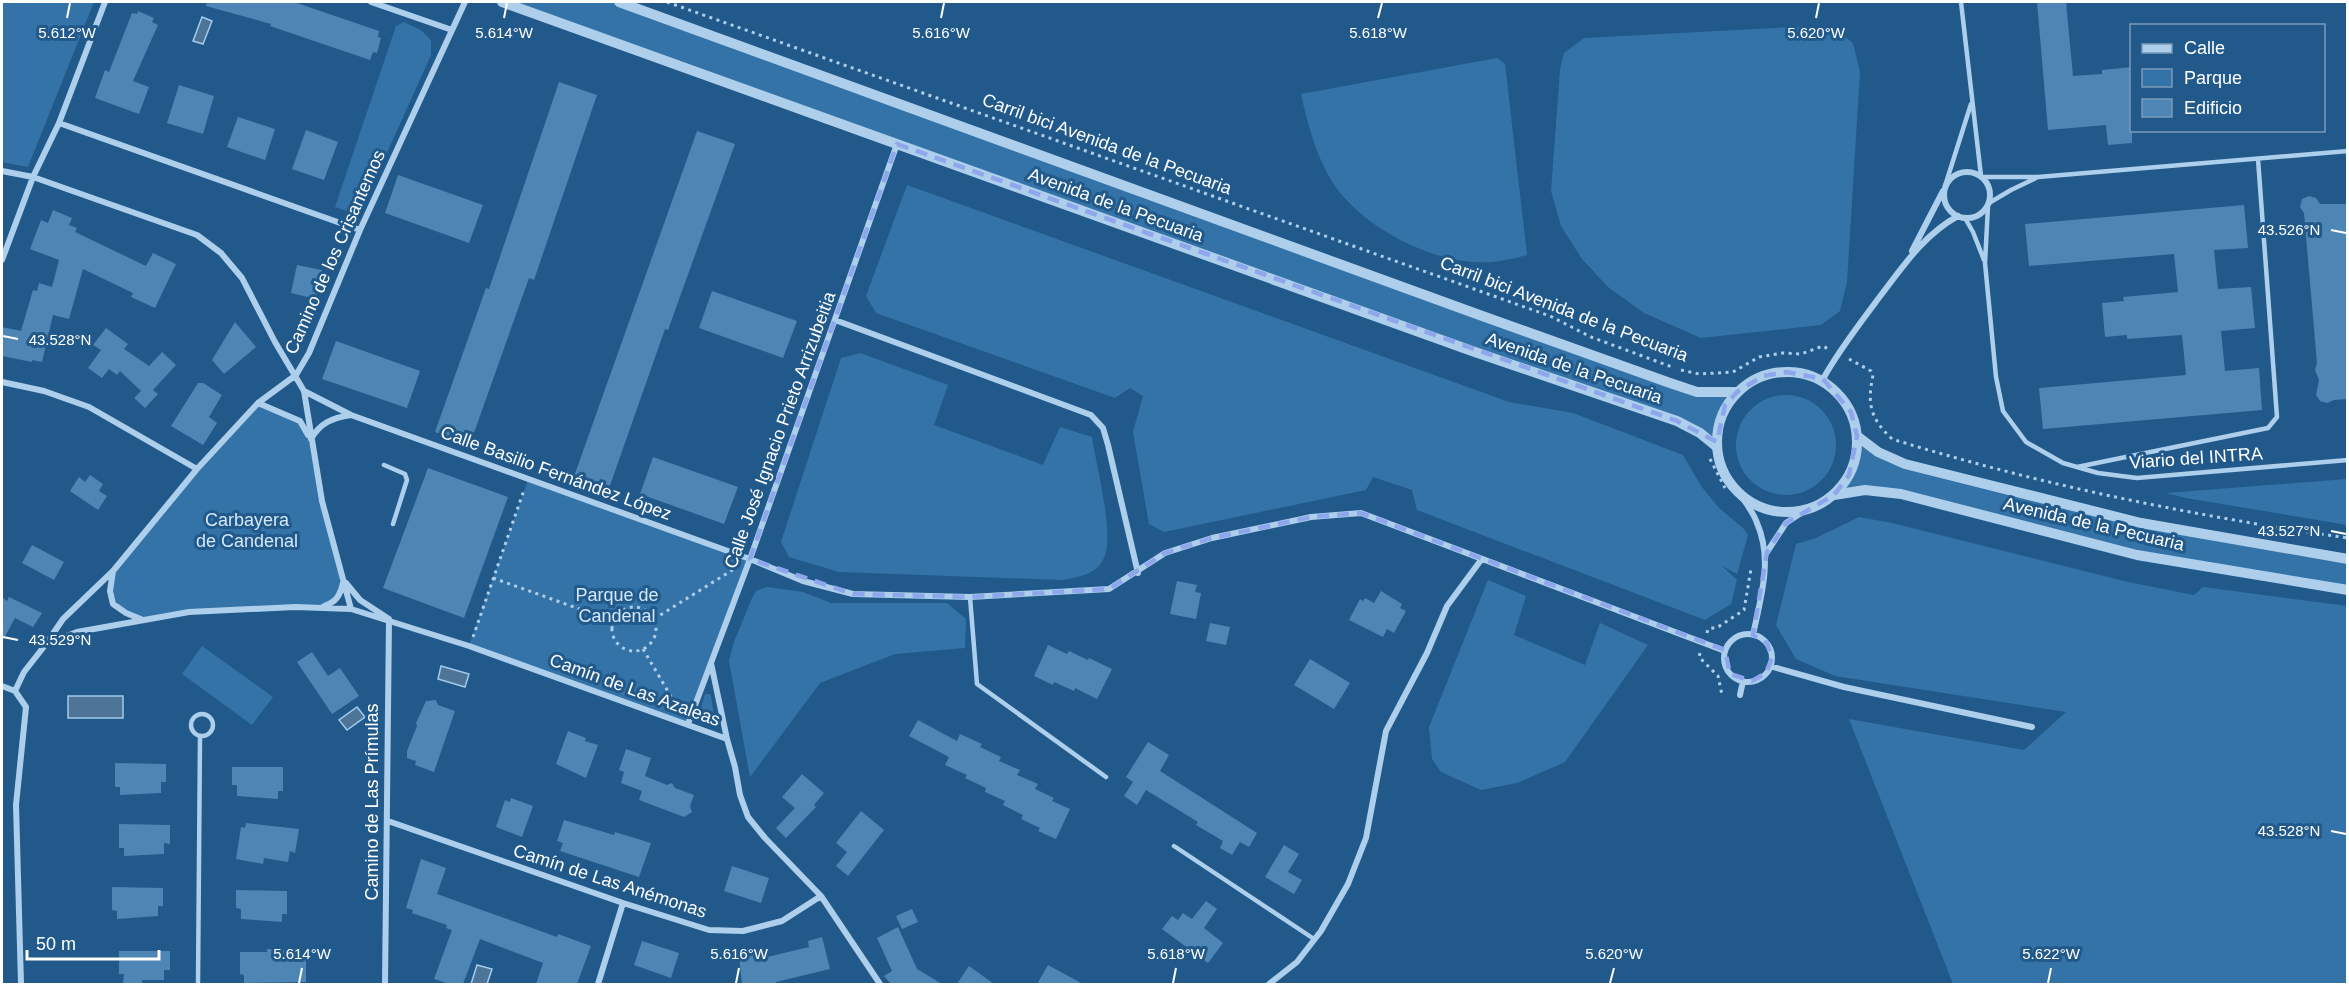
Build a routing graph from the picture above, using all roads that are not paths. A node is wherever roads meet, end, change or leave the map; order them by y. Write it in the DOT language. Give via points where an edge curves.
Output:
graph roads {
  1 [pos="105,2"];
  2 [pos="371,2"];
  3 [pos="465,2"];
  4 [pos="502,2"];
  5 [pos="619,2"];
  6 [pos="1961,2"];
  7 [pos="452,30"];
  8 [pos="1972,101"];
  9 [pos="59,123"];
  10 [pos="897,144"];
  11 [pos="2348,151"];
  12 [pos="2258,159"];
  13 [pos="2,171"];
  14 [pos="33,177"];
  15 [pos="1982,177"];
  16 [pos="2038,177"];
  17 [pos="1945,187"];
  18 [pos="1989,205"];
  19 [pos="1962,217"];
  20 [pos="360,230"];
  21 [pos="2,260"];
  22 [pos="1908,260"];
  23 [pos="1985,262"];
  24 [pos="834,320"];
  25 [pos="296,375"];
  26 [pos="1823,379"];
  27 [pos="2,382"];
  28 [pos="304,391"];
  29 [pos="1737,392"];
  30 [pos="258,403"];
  31 [pos="351,415"];
  32 [pos="1857,436"];
  33 [pos="311,439"];
  34 [pos="1716,446"];
  35 [pos="2348,460"];
  36 [pos="384,465"];
  37 [pos="2076,467"];
  38 [pos="197,469"];
  39 [pos="1733,493"];
  40 [pos="1834,495"];
  41 [pos="1807,509"];
  42 [pos="393,524"];
  43 [pos="1767,552"];
  44 [pos="750,559"];
  45 [pos="2348,559"];
  46 [pos="1481,560"];
  47 [pos="113,571"];
  48 [pos="1138,573"];
  49 [pos="343,580"];
  50 [pos="2348,591"];
  51 [pos="970,597"];
  52 [pos="319,608"];
  53 [pos="351,609"];
  54 [pos="389,619"];
  55 [pos="143,620"];
  56 [pos="1753,635"];
  57 [pos="46,644"];
  58 [pos="1725,651"];
  59 [pos="711,662"];
  60 [pos="1770,666"];
  61 [pos="1743,681"];
  62 [pos="2,686"];
  63 [pos="15,691"];
  64 [pos="1740,695"];
  65 [pos="688,724"];
  66 [pos="2032,727"];
  67 [pos="200,737"];
  68 [pos="727,739"];
  69 [pos="1106,777"];
  70 [pos="388,821"];
  71 [pos="1174,846"];
  72 [pos="821,896"];
  73 [pos="624,903"];
  74 [pos="1314,939"];
  75 [pos="21,984"];
  76 [pos="198,984"];
  77 [pos="385,984"];
  78 [pos="598,984"];
  79 [pos="880,984"];
  80 [pos="1269,984"];
  1 -- 9 [label="street"];
  2 -- 7 [label="street"];
  3 -- 7 [label="street, Camino de los Crisantemos"];
  4 -- 10 [label="street, Avenida de la Pecuaria"];
  5 -- 29 [label="street, Avenida de la Pecuaria" via="1670,383 1697,392"];
  6 -- 8 [label="lane"];
  7 -- 20 [label="street, Camino de los Crisantemos"];
  8 -- 15 [label="lane"];
  8 -- 17 [label="lane"];
  9 -- 14 [label="street"];
  9 -- 20 [label="street"];
  10 -- 24 [label="street, Calle José Ignacio Prieto Arrizubeitia"];
  10 -- 34 [label="street, Avenida de la Pecuaria" via="1677,421"];
  11 -- 12 [label="lane"];
  12 -- 16 [label="lane"];
  12 -- 37 [label="lane" via="2277,417 2268,428 2250,433"];
  13 -- 14 [label="street"];
  14 -- 21 [label="street"];
  14 -- 25 [label="street" via="197,235 221,253 242,278"];
  15 -- 16 [label="lane"];
  15 -- 17 [label="street" via="1975,172 1961,172"];
  15 -- 18 [label="street" via="1990,189"];
  16 -- 18 [label="lane"];
  17 -- 19 [label="street" via="1945,202 1952,213"];
  17 -- 22 [label="street"];
  18 -- 19 [label="street" via="1978,216"];
  18 -- 23 [label="lane"];
  19 -- 22 [label="street" via="1931,235"];
  19 -- 23 [label="lane"];
  20 -- 25 [label="street, Camino de los Crisantemos"];
  22 -- 26 [label="street"];
  23 -- 37 [label="lane, Viario del INTRA" via="1992,347 2003,411 2026,442"];
  24 -- 44 [label="street, Calle José Ignacio Prieto Arrizubeitia"];
  24 -- 48 [label="street" via="1091,416 1103,428"];
  25 -- 28 [label="street"];
  25 -- 30 [label="street, Camino de los Crisantemos"];
  26 -- 29 [label="street" via="1806,372 1787,372 1763,376"];
  26 -- 32 [label="street" via="1851,412"];
  27 -- 38 [label="street" via="89,407"];
  28 -- 31 [label="street, Calle Basilio Fernández López"];
  28 -- 33 [label="street"];
  29 -- 34 [label="street" via="1725,405"];
  30 -- 33 [label="street" via="300,421"];
  30 -- 38 [label="street, Camino de los Crisantemos"];
  31 -- 33 [label="street" via="318,426"];
  31 -- 44 [label="street, Calle Basilio Fernández López"];
  32 -- 40 [label="street" via="1849,475"];
  32 -- 45 [label="street, Avenida de la Pecuaria" via="1878,452 1905,464 2141,524"];
  33 -- 49 [label="street" via="321,501"];
  34 -- 39 [label="street"];
  35 -- 37 [label="lane, Viario del INTRA" via="2137,478"];
  36 -- 42 [label="lane" via="405,474 407,480"];
  38 -- 47 [label="street, Camino de los Crisantemos"];
  39 -- 41 [label="street" via="1775,512"];
  39 -- 43 [label="street" via="1757,521"];
  40 -- 41 [label="street"];
  40 -- 50 [label="street, Avenida de la Pecuaria" via="1865,489 1901,494 2138,555"];
  41 -- 43 [label="street" via="1786,523"];
  43 -- 56 [label="street"];
  44 -- 51 [label="street, Calle Basilio Fernández López" via="803,581 853,594"];
  44 -- 59 [label="street, Calle José Ignacio Prieto Arrizubeitia"];
  46 -- 48 [label="street, Calle Basilio Fernández López" via="1360,513 1311,517 1212,538 1165,553"];
  46 -- 58 [label="street, Calle Basilio Fernández López"];
  46 -- 74 [label="street" via="1447,606 1386,731 1366,838 1348,884"];
  47 -- 55 [label="street" via="113,604"];
  47 -- 57 [label="street, Camino de los Crisantemos" via="63,619"];
  48 -- 51 [label="street, Calle Basilio Fernández López" via="1109,590"];
  49 -- 52 [label="street" via="340,595"];
  49 -- 53 [label="street"];
  49 -- 54 [label="street" via="360,600"];
  51 -- 69 [label="lane" via="977,684"];
  52 -- 53 [label="street, Camín de Las Azaleas"];
  52 -- 55 [label="street, Camín de Las Azaleas" via="189,612"];
  53 -- 54 [label="street, Camín de Las Azaleas"];
  54 -- 65 [label="street, Camín de Las Azaleas"];
  54 -- 70 [label="street, Camino de Las Prímulas"];
  55 -- 57 [label="street, Camín de Las Azaleas" via="77,632"];
  56 -- 58 [label="street" via="1739,636"];
  56 -- 60 [label="street" via="1771,650"];
  57 -- 63 [label="street"];
  58 -- 61 [label="street" via="1726,668"];
  59 -- 65 [label="street, Calle José Ignacio Prieto Arrizubeitia"];
  59 -- 68 [label="street"];
  60 -- 61 [label="street" via="1760,679"];
  60 -- 66 [label="street" via="1844,687"];
  61 -- 64 [label="street"];
  62 -- 63 [label="street"];
  63 -- 75 [label="street" via="26,707 16,805"];
  65 -- 68 [label="street, Camín de Las Azaleas"];
  67 -- 67 [label="lane" via="213,730 212,719 206,715 195,716 191,722 193,733"];
  67 -- 76 [label="lane"];
  68 -- 72 [label="street, Camín de Las Azaleas" via="748,817"];
  70 -- 73 [label="street, Camín de Las Anémonas"];
  70 -- 77 [label="street, Camino de Las Prímulas"];
  71 -- 74 [label="lane"];
  72 -- 73 [label="street, Camín de Las Anémonas" via="782,921 743,931 709,930"];
  72 -- 79 [label="street, Camín de Las Azaleas"];
  73 -- 78 [label="street"];
  74 -- 80 [label="street" via="1297,962"];
}
